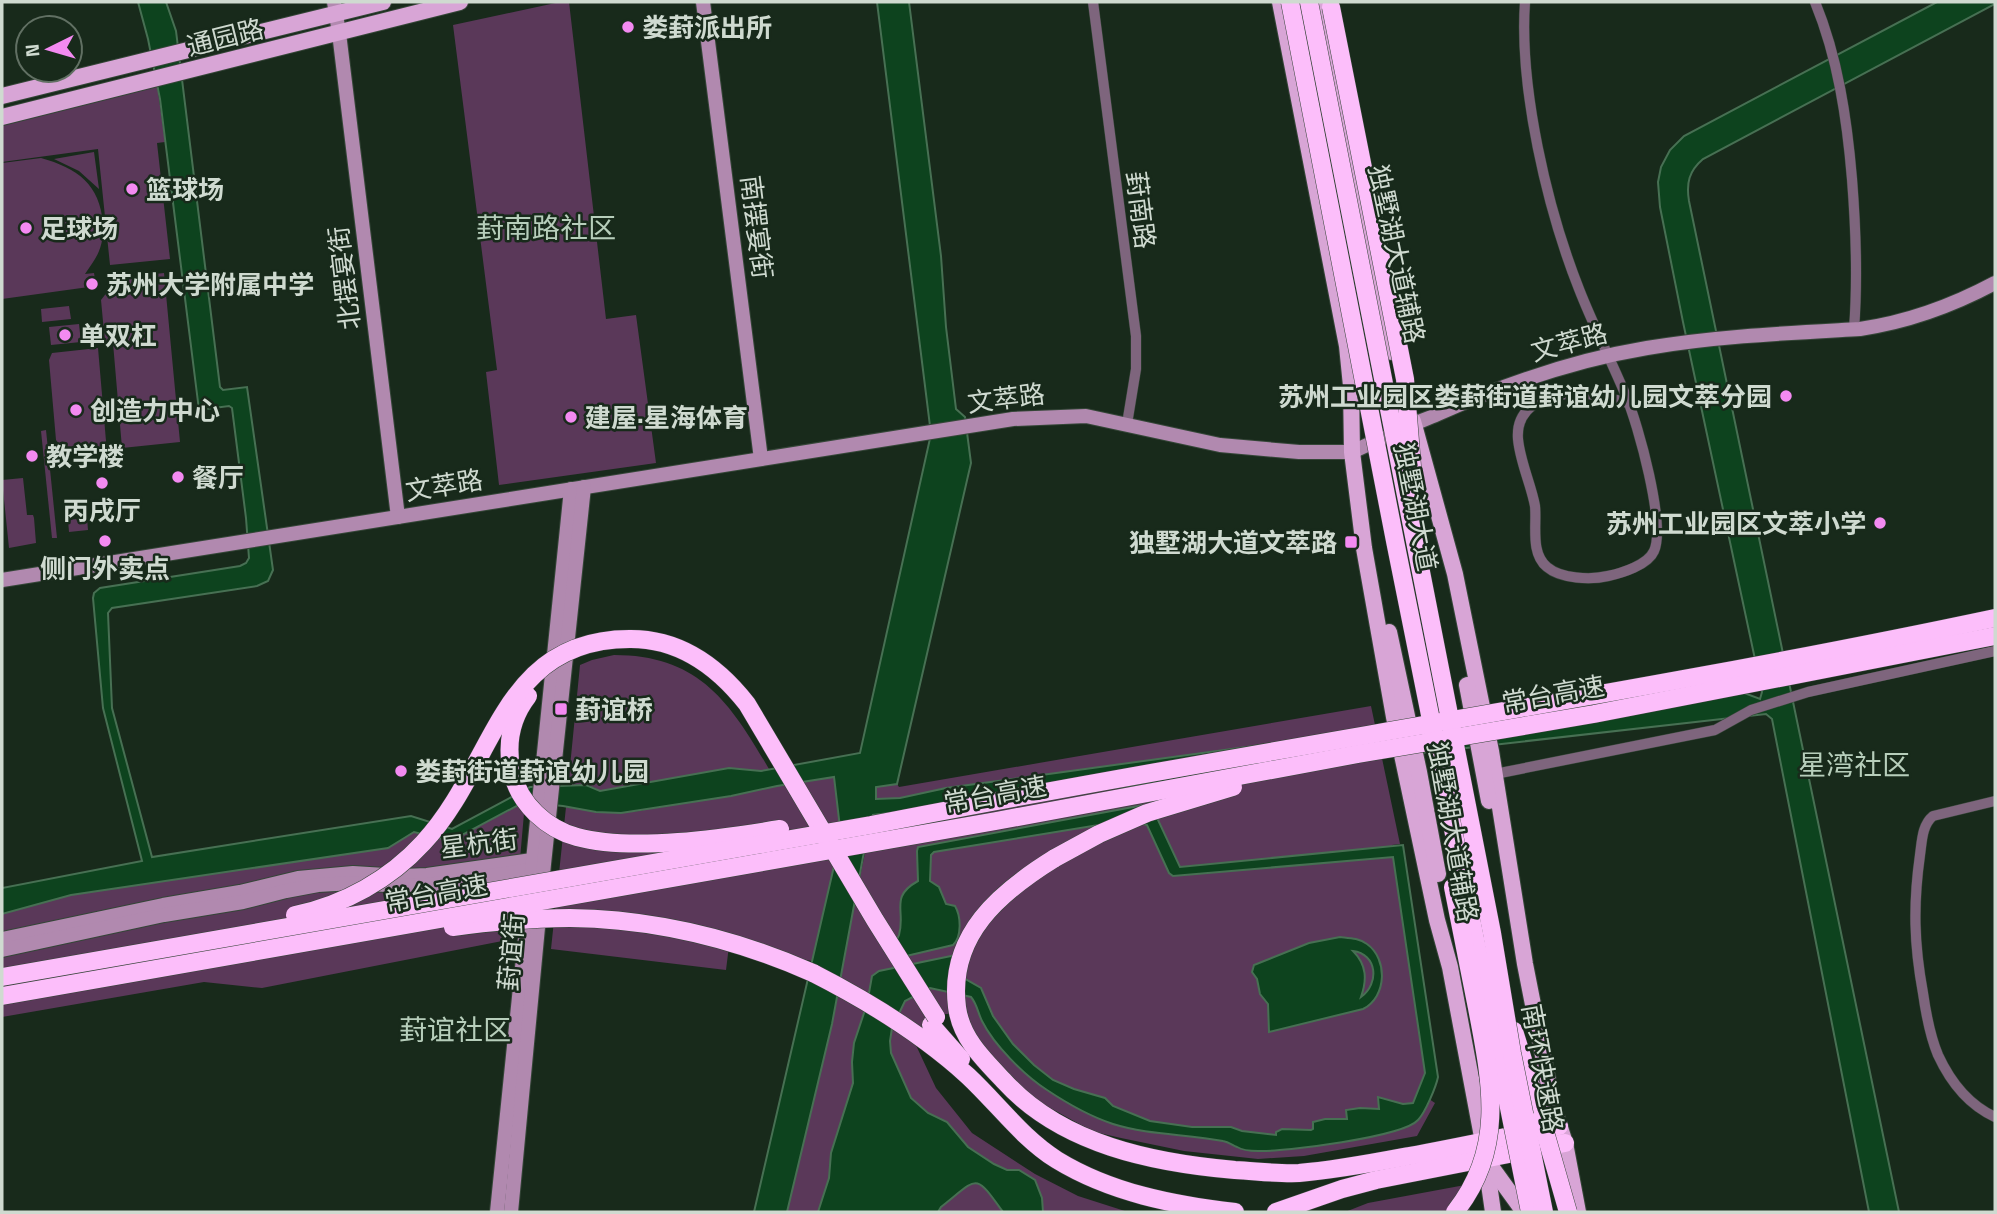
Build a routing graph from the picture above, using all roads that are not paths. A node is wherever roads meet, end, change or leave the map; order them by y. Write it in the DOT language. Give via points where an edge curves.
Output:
graph roads {
  1 [pos="383,2"];
  2 [pos="460,2"];
  3 [pos="703,2"];
  4 [pos="1093,2"];
  5 [pos="1280,2"];
  6 [pos="1290,2"];
  7 [pos="1308,2"];
  8 [pos="1525,2"];
  9 [pos="1815,2"];
  10 [pos="1327,3"];
  11 [pos="335,8"];
  12 [pos="339,33"];
  13 [pos="2,96"];
  14 [pos="2,117"];
  15 [pos="1995,283"];
  16 [pos="1854,329"];
  17 [pos="1607,356"];
  18 [pos="1350,368"];
  19 [pos="1629,403"];
  20 [pos="1369,405"];
  21 [pos="1414,423"];
  22 [pos="1127,424"];
  23 [pos="1352,452"];
  24 [pos="761,459"];
  25 [pos="578,488"];
  26 [pos="398,517"];
  27 [pos="1417,556"];
  28 [pos="2,580"];
  29 [pos="1995,618"];
  30 [pos="1995,636"];
  31 [pos="1995,651"];
  32 [pos="1594,714"];
  33 [pos="1486,752"];
  34 [pos="1495,774"];
  35 [pos="1995,801"];
  36 [pos="975,805"];
  37 [pos="536,865"];
  38 [pos="1484,936"];
  39 [pos="2,939"];
  40 [pos="286,946"];
  41 [pos="2,950"];
  42 [pos="1525,964"];
  43 [pos="2,975"];
  44 [pos="1503,992"];
  45 [pos="2,996"];
  46 [pos="930,1028"];
  47 [pos="1016,1094"];
  48 [pos="1995,1117"];
  49 [pos="1541,1118"];
  50 [pos="1562,1135"];
  51 [pos="1484,1151"];
  52 [pos="498,1212"];
  53 [pos="511,1212"];
  54 [pos="1235,1212"];
  55 [pos="1276,1212"];
  56 [pos="1455,1212"];
  57 [pos="1493,1212"];
  58 [pos="1524,1212"];
  59 [pos="1530,1212"];
  60 [pos="1544,1212"];
  61 [pos="1557,1212"];
  62 [pos="1568,1212"];
  63 [pos="1578,1212"];
  1 -- 11 [label="main road, 通园路"];
  2 -- 12 [label="main road, 通园路"];
  3 -- 24 [label="main road, 南摆宴街"];
  4 -- 22 [label="street, 葑南路" via="1136,336"];
  5 -- 18 [label="main road, 独墅湖大道辅路"];
  6 -- 20 [label="highway, 独墅湖大道, bridge"];
  7 -- 27 [label="highway, 独墅湖大道, bridge"];
  8 -- 17 [label="street" via="1528,84 1545,176 1570,264"];
  9 -- 16 [label="street" via="1833,52 1848,141 1858,280"];
  10 -- 21 [label="main road, 独墅湖大道辅路" via="1387,335"];
  10 -- 27 [label="highway, bridge" via="1405,379"];
  11 -- 12 [label="main road, 北摆宴街"];
  11 -- 13 [label="main road, 通园路"];
  12 -- 14 [label="main road, 通园路"];
  12 -- 26 [label="main road, 北摆宴街"];
  15 -- 16 [label="main road, 文萃路" via="1922,316"];
  16 -- 17 [label="main road, 文萃路" via="1727,337"];
  17 -- 19 [label="street"];
  17 -- 21 [label="main road, 文萃路" via="1529,378"];
  18 -- 21 [label="main road" via="1373,404"];
  18 -- 23 [label="main road, 独墅湖大道辅路"];
  19 -- 19 [label="street" via="1588,394 1565,395 1533,404 1520,420 1518,441 1535,506 1536,546 1541,561 1551,570 1604,577 1639,565 1655,550 1651,482"];
  20 -- 38 [label="highway, 独墅湖大道, bridge" via="1448,806"];
  20 -- 56 [label="highway, bridge" via="1383,526 1490,1084 1486,1149 1475,1180"];
  21 -- 23 [label="main road, 文萃路"];
  21 -- 33 [label="main road, 独墅湖大道辅路, bridge" via="1455,574"];
  22 -- 23 [label="main road, 文萃路" via="1239,448"];
  22 -- 24 [label="main road, 文萃路" via="1086,416 1013,419"];
  23 -- 51 [label="main road, 独墅湖大道辅路, bridge"];
  24 -- 25 [label="main road, 文萃路"];
  25 -- 26 [label="main road, 文萃路"];
  25 -- 37 [label="main road, 葑谊街"];
  26 -- 28 [label="main road, 文萃路"];
  27 -- 38 [label="highway, 独墅湖大道, bridge"];
  29 -- 36 [label="highway, 常台高速, bridge" via="1591,696"];
  30 -- 32 [label="highway, 常台高速, bridge"];
  31 -- 34 [label="street" via="1808,692 1751,710 1715,730"];
  32 -- 40 [label="highway, 常台高速, bridge"];
  32 -- 47 [label="highway, bridge" via="1488,740 1249,783 1166,806 1099,834 1030,874 1001,897 975,927 956,975 960,1021 971,1044"];
  33 -- 34 [label="main road, 独墅湖大道辅路"];
  33 -- 42 [label="main road, 独墅湖大道辅路"];
  34 -- 42 [label="main road, 独墅湖大道辅路"];
  35 -- 48 [label="street" via="1930,819 1923,833 1914,911 1923,999 1937,1052 1968,1098"];
  36 -- 43 [label="highway, 常台高速, bridge"];
  36 -- 46 [label="highway, bridge" via="849,818 813,824 801,826 789,828 766,832 696,840 600,841 558,830 528,805 512,772 511,734 516,715 532,691 557,668 586,654 646,648 677,656 703,670 748,719 803,811 809,822 816,834 828,856 867,923"];
  37 -- 39 [label="main road, 星杭街" via="427,875 317,875"];
  37 -- 41 [label="main road, 星杭街" via="428,885 318,885"];
  37 -- 52 [label="main road, 葑谊街"];
  37 -- 53 [label="main road, 葑谊街"];
  38 -- 44 [label="highway, 南环快速路, bridge"];
  38 -- 59 [label="highway, 南环快速路, bridge"];
  40 -- 45 [label="highway, 常台高速, bridge"];
  40 -- 46 [label="highway, bridge" via="544,919 649,925 708,936 780,958 905,1026"];
  42 -- 50 [label="main road, 独墅湖大道辅路"];
  43 -- 46 [label="highway, bridge" via="309,912 361,891 401,864 435,830 466,784 505,710 542,667 582,645 638,639 698,658 726,680 754,713 874,920"];
  44 -- 49 [label="highway, bridge"];
  44 -- 60 [label="highway, 南环快速路, bridge"];
  46 -- 47 [label="highway"];
  46 -- 54 [label="highway" via="979,1077 1031,1142 1059,1161 1133,1194"];
  47 -- 51 [label="highway" via="1041,1113 1101,1144 1204,1167 1297,1173"];
  49 -- 61 [label="highway, bridge"];
  49 -- 62 [label="highway, bridge"];
  50 -- 51 [label="highway"];
  50 -- 63 [label="main road, 独墅湖大道辅路"];
  51 -- 55 [label="highway"];
  51 -- 57 [label="main road, 独墅湖大道辅路"];
  51 -- 58 [label="main road"];
}
